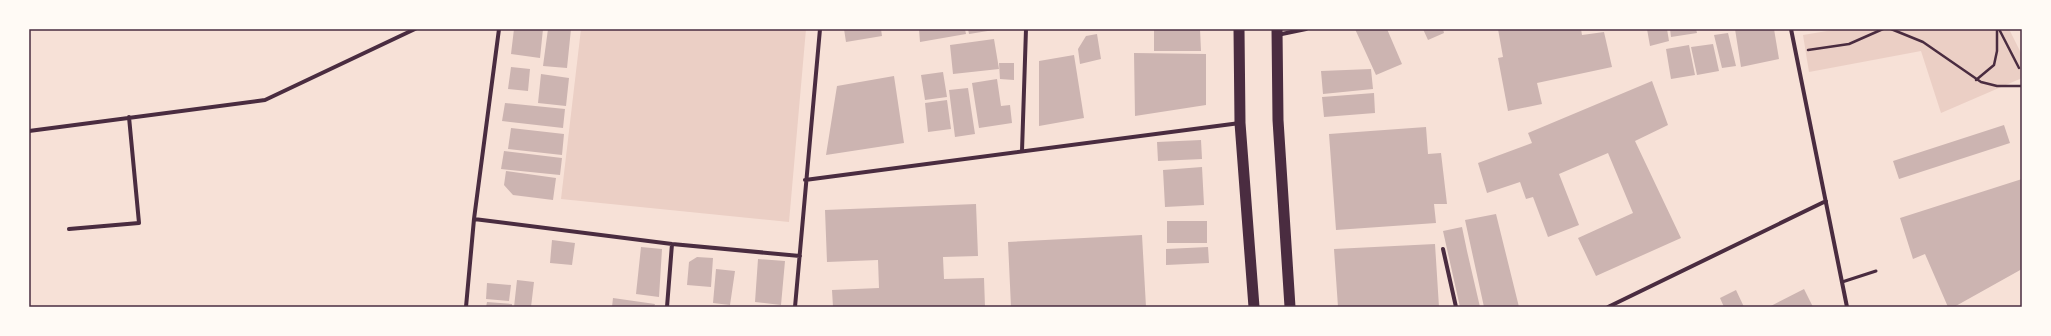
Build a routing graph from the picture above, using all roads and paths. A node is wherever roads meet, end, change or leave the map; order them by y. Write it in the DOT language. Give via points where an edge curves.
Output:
graph roads {
  1 [pos="415,29"];
  2 [pos="499,29"];
  3 [pos="820,29"];
  4 [pos="1026,29"];
  5 [pos="1239,29"];
  6 [pos="1306,29"];
  7 [pos="1791,29"];
  8 [pos="1883,29"];
  9 [pos="1891,29"];
  10 [pos="1998,29"];
  11 [pos="1277,32"];
  12 [pos="1796,52"];
  13 [pos="2019,68"];
  14 [pos="1976,80"];
  15 [pos="2022,86"];
  16 [pos="129,118"];
  17 [pos="1240,123"];
  18 [pos="29,131"];
  19 [pos="1022,151"];
  20 [pos="806,180"];
  21 [pos="1826,201"];
  22 [pos="474,219"];
  23 [pos="70,229"];
  24 [pos="672,244"];
  25 [pos="1443,249"];
  26 [pos="800,256"];
  27 [pos="1876,271"];
  28 [pos="1842,282"];
  29 [pos="466,307"];
  30 [pos="667,307"];
  31 [pos="795,307"];
  32 [pos="1254,307"];
  33 [pos="1290,307"];
  34 [pos="1456,307"];
  35 [pos="1608,307"];
  36 [pos="1846,307"];
  1 -- 16 [label="street" via="264,100"];
  2 -- 22 [label="street"];
  3 -- 20 [label="street"];
  4 -- 19 [label="street"];
  5 -- 17 [label="highway"];
  6 -- 11 [label="street"];
  7 -- 12 [label="street"];
  8 -- 12 [label="path" via="1849,44"];
  9 -- 14 [label="path" via="1923,42"];
  10 -- 13 [label="path"];
  10 -- 14 [label="path" via="1994,65"];
  11 -- 33 [label="highway" via="1278,120"];
  12 -- 21 [label="street"];
  14 -- 15 [label="path" via="1989,85"];
  16 -- 18 [label="street"];
  16 -- 23 [label="street" via="139,224"];
  17 -- 19 [label="street"];
  17 -- 32 [label="highway"];
  19 -- 20 [label="street"];
  20 -- 26 [label="street"];
  21 -- 28 [label="street"];
  21 -- 35 [label="street"];
  22 -- 24 [label="street"];
  22 -- 29 [label="street"];
  24 -- 26 [label="street"];
  24 -- 30 [label="street"];
  25 -- 34 [label="street"];
  26 -- 31 [label="street"];
  27 -- 28 [label="lane"];
  28 -- 36 [label="street"];
}
